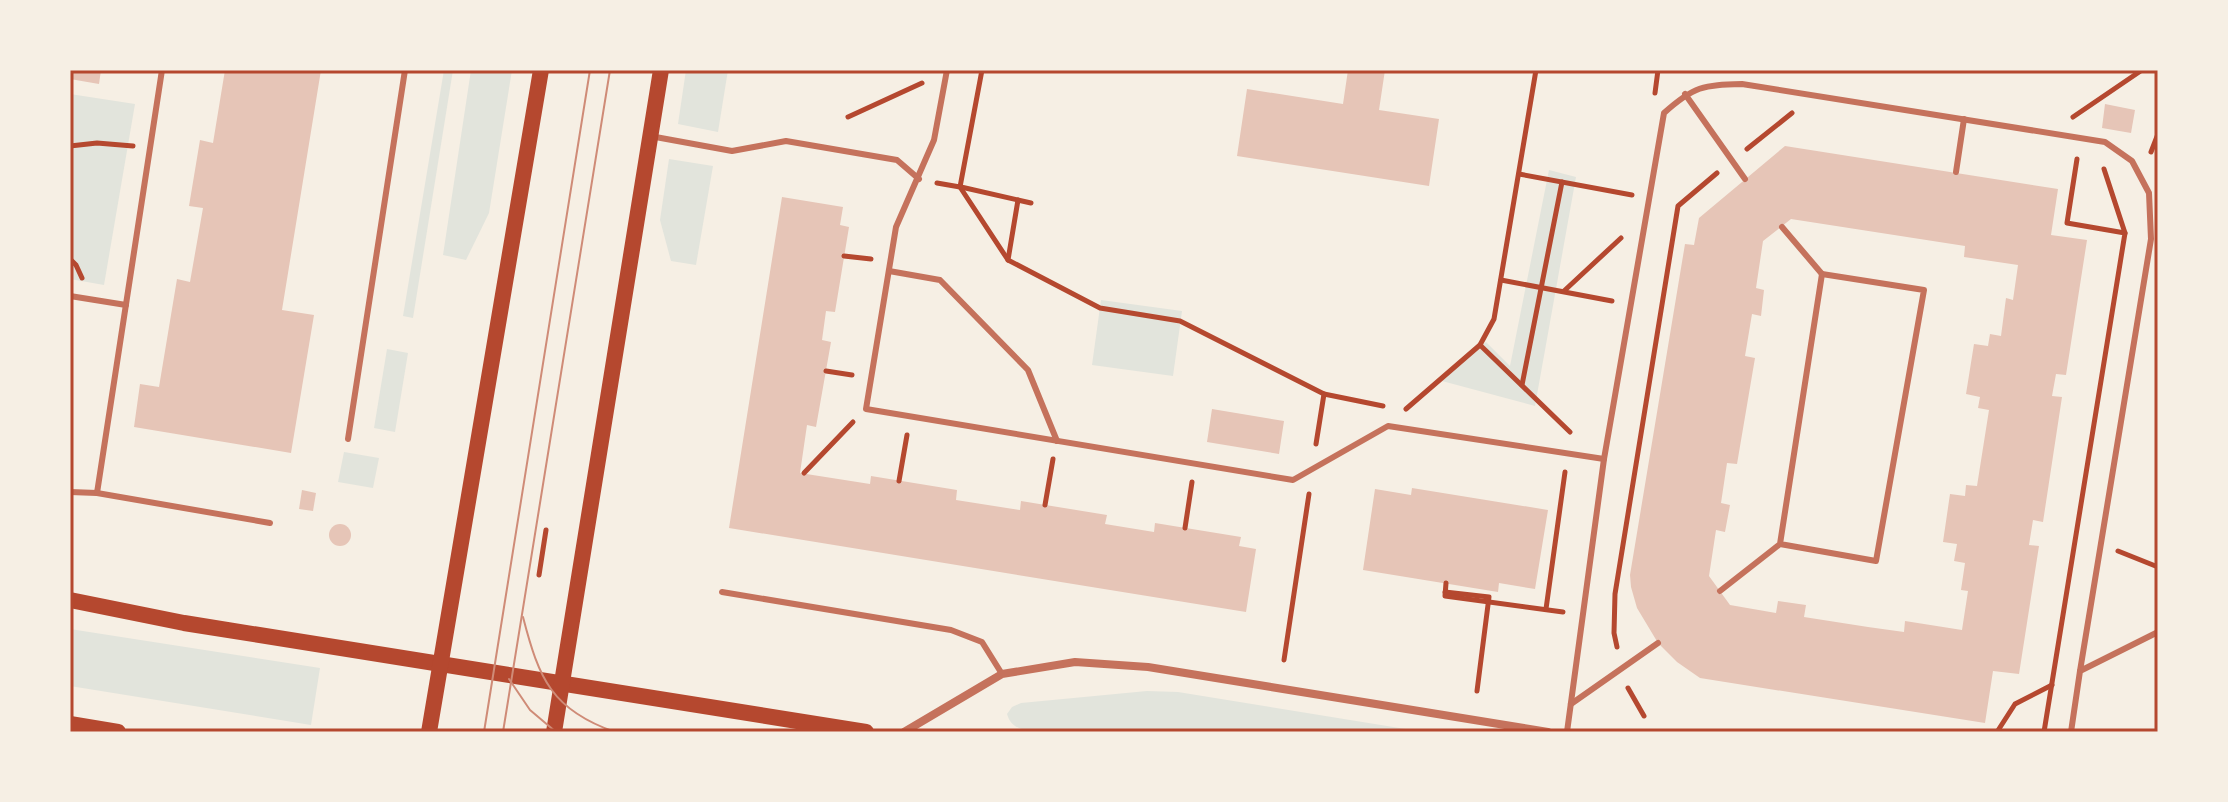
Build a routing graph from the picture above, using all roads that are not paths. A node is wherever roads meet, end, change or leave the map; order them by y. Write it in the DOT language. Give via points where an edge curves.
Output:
graph roads {
  1 [pos="162,70"];
  2 [pos="405,70"];
  3 [pos="541,70"];
  4 [pos="661,70"];
  5 [pos="947,70"];
  6 [pos="1685,94"];
  7 [pos="1964,119"];
  8 [pos="650,136"];
  9 [pos="1956,172"];
  10 [pos="919,179"];
  11 [pos="1745,179"];
  12 [pos="1782,227"];
  13 [pos="889,271"];
  14 [pos="1822,274"];
  15 [pos="70,296"];
  16 [pos="126,305"];
  17 [pos="348,439"];
  18 [pos="1056,441"];
  19 [pos="1604,459"];
  20 [pos="70,492"];
  21 [pos="97,493"];
  22 [pos="270,523"];
  23 [pos="1780,544"];
  24 [pos="1720,591"];
  25 [pos="722,592"];
  26 [pos="70,600"];
  27 [pos="2158,632"];
  28 [pos="1658,643"];
  29 [pos="441,664"];
  30 [pos="2080,671"];
  31 [pos="1002,674"];
  32 [pos="562,683"];
  33 [pos="1571,704"];
  34 [pos="70,724"];
  35 [pos="118,732"];
  36 [pos="429,732"];
  37 [pos="554,732"];
  38 [pos="866,732"];
  39 [pos="904,732"];
  40 [pos="1548,732"];
  41 [pos="1567,732"];
  42 [pos="2071,732"];
  1 -- 16 [label="lane"];
  2 -- 17 [label="lane"];
  3 -- 29 [label="main road"];
  4 -- 8 [label="main road"];
  5 -- 10 [label="lane" via="934,140"];
  6 -- 7 [label="lane" via="1708,85 1742,84"];
  6 -- 11 [label="lane"];
  6 -- 19 [label="lane" via="1664,113"];
  7 -- 9 [label="lane"];
  7 -- 30 [label="lane" via="2105,142 2132,161 2149,193 2151,239"];
  8 -- 10 [label="lane" via="732,151 786,141 897,160"];
  8 -- 32 [label="main road"];
  10 -- 13 [label="lane" via="896,227"];
  12 -- 14 [label="lane"];
  13 -- 18 [label="lane" via="940,280 1028,370"];
  13 -- 18 [label="lane" via="866,409"];
  14 -- 23 [label="lane"];
  14 -- 23 [label="lane" via="1924,290 1876,561"];
  15 -- 16 [label="lane"];
  16 -- 21 [label="lane"];
  18 -- 19 [label="lane" via="1293,480 1388,426"];
  19 -- 33 [label="lane"];
  20 -- 21 [label="lane"];
  21 -- 22 [label="lane"];
  23 -- 24 [label="lane"];
  25 -- 31 [label="lane" via="951,630 982,642"];
  26 -- 29 [label="main road"];
  27 -- 30 [label="lane"];
  28 -- 33 [label="lane"];
  29 -- 32 [label="main road"];
  29 -- 36 [label="main road"];
  30 -- 42 [label="lane"];
  31 -- 39 [label="street"];
  31 -- 40 [label="street" via="1075,662 1148,667"];
  32 -- 37 [label="main road"];
  32 -- 38 [label="main road"];
  33 -- 41 [label="lane"];
  34 -- 35 [label="main road"];
}
